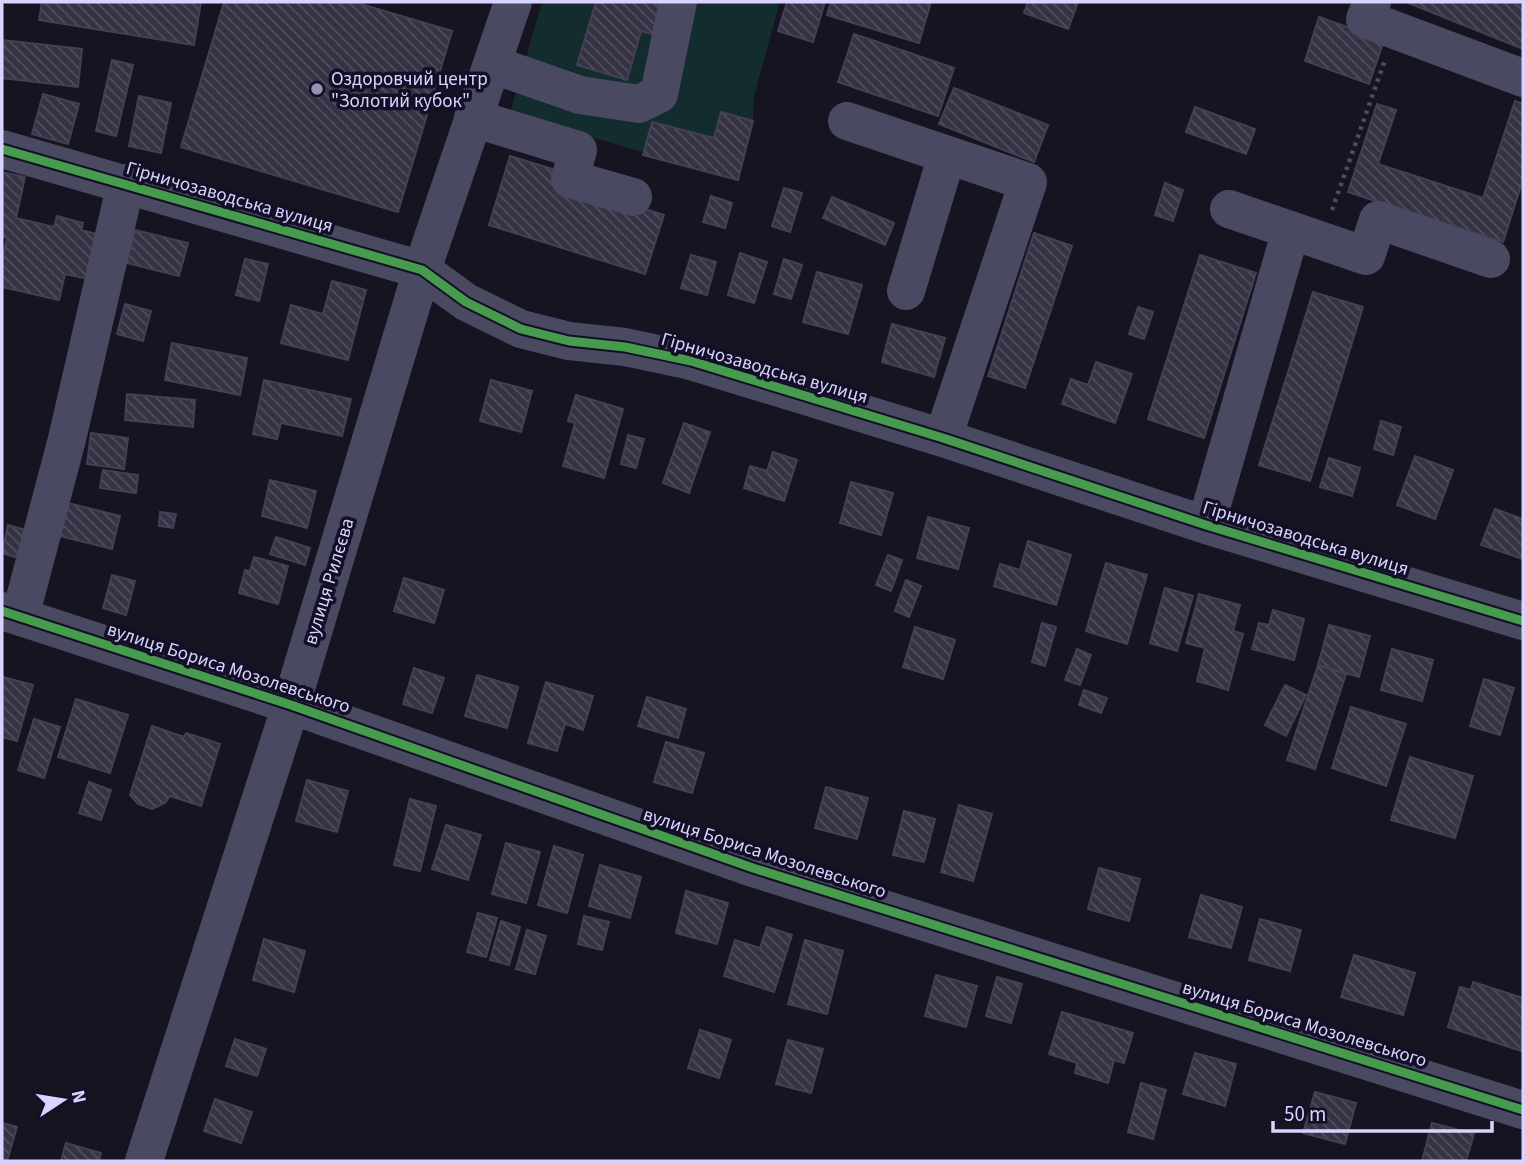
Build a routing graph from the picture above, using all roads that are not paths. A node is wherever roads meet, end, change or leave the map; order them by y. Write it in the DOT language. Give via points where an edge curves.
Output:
graph roads {
  1 [pos="513,2"];
  2 [pos="678,2"];
  3 [pos="1383,16"];
  4 [pos="494,65"];
  5 [pos="1523,78"];
  6 [pos="473,118"];
  7 [pos="847,121"];
  8 [pos="2,149"];
  9 [pos="947,155"];
  10 [pos="126,183"];
  11 [pos="634,197"];
  12 [pos="1229,209"];
  13 [pos="1306,235"];
  14 [pos="1491,260"];
  15 [pos="422,270"];
  16 [pos="906,291"];
  17 [pos="943,438"];
  18 [pos="1206,525"];
  19 [pos="11,614"];
  20 [pos="1523,621"];
  21 [pos="291,705"];
  22 [pos="1523,1110"];
  23 [pos="144,1161"];
  1 -- 4 [label="street, вулиця Рилєєва"];
  2 -- 4 [label="street" via="659,94 639,104 580,95"];
  3 -- 5 [label="street"];
  4 -- 6 [label="street, вулиця Рилєєва"];
  6 -- 11 [label="street" via="578,149 570,179"];
  6 -- 15 [label="street, вулиця Рилєєва"];
  7 -- 9 [label="street"];
  8 -- 10 [label="street, Гірничозаводська вулиця"];
  9 -- 16 [label="street"];
  9 -- 17 [label="street" via="1028,182"];
  10 -- 15 [label="street, Гірничозаводська вулиця"];
  10 -- 19 [label="street" via="67,439"];
  12 -- 13 [label="street"];
  13 -- 14 [label="street" via="1366,256 1378,220"];
  13 -- 18 [label="street"];
  15 -- 17 [label="street, Гірничозаводська вулиця" via="466,302 521,329 691,361"];
  15 -- 21 [label="street, вулиця Рилєєва"];
  17 -- 18 [label="street, Гірничозаводська вулиця"];
  18 -- 20 [label="street, Гірничозаводська вулиця"];
  19 -- 21 [label="street, вулиця Бориса Мозолевського"];
  21 -- 22 [label="street, вулиця Бориса Мозолевського" via="753,869"];
  21 -- 23 [label="street, вулиця Рилєєва"];
}
